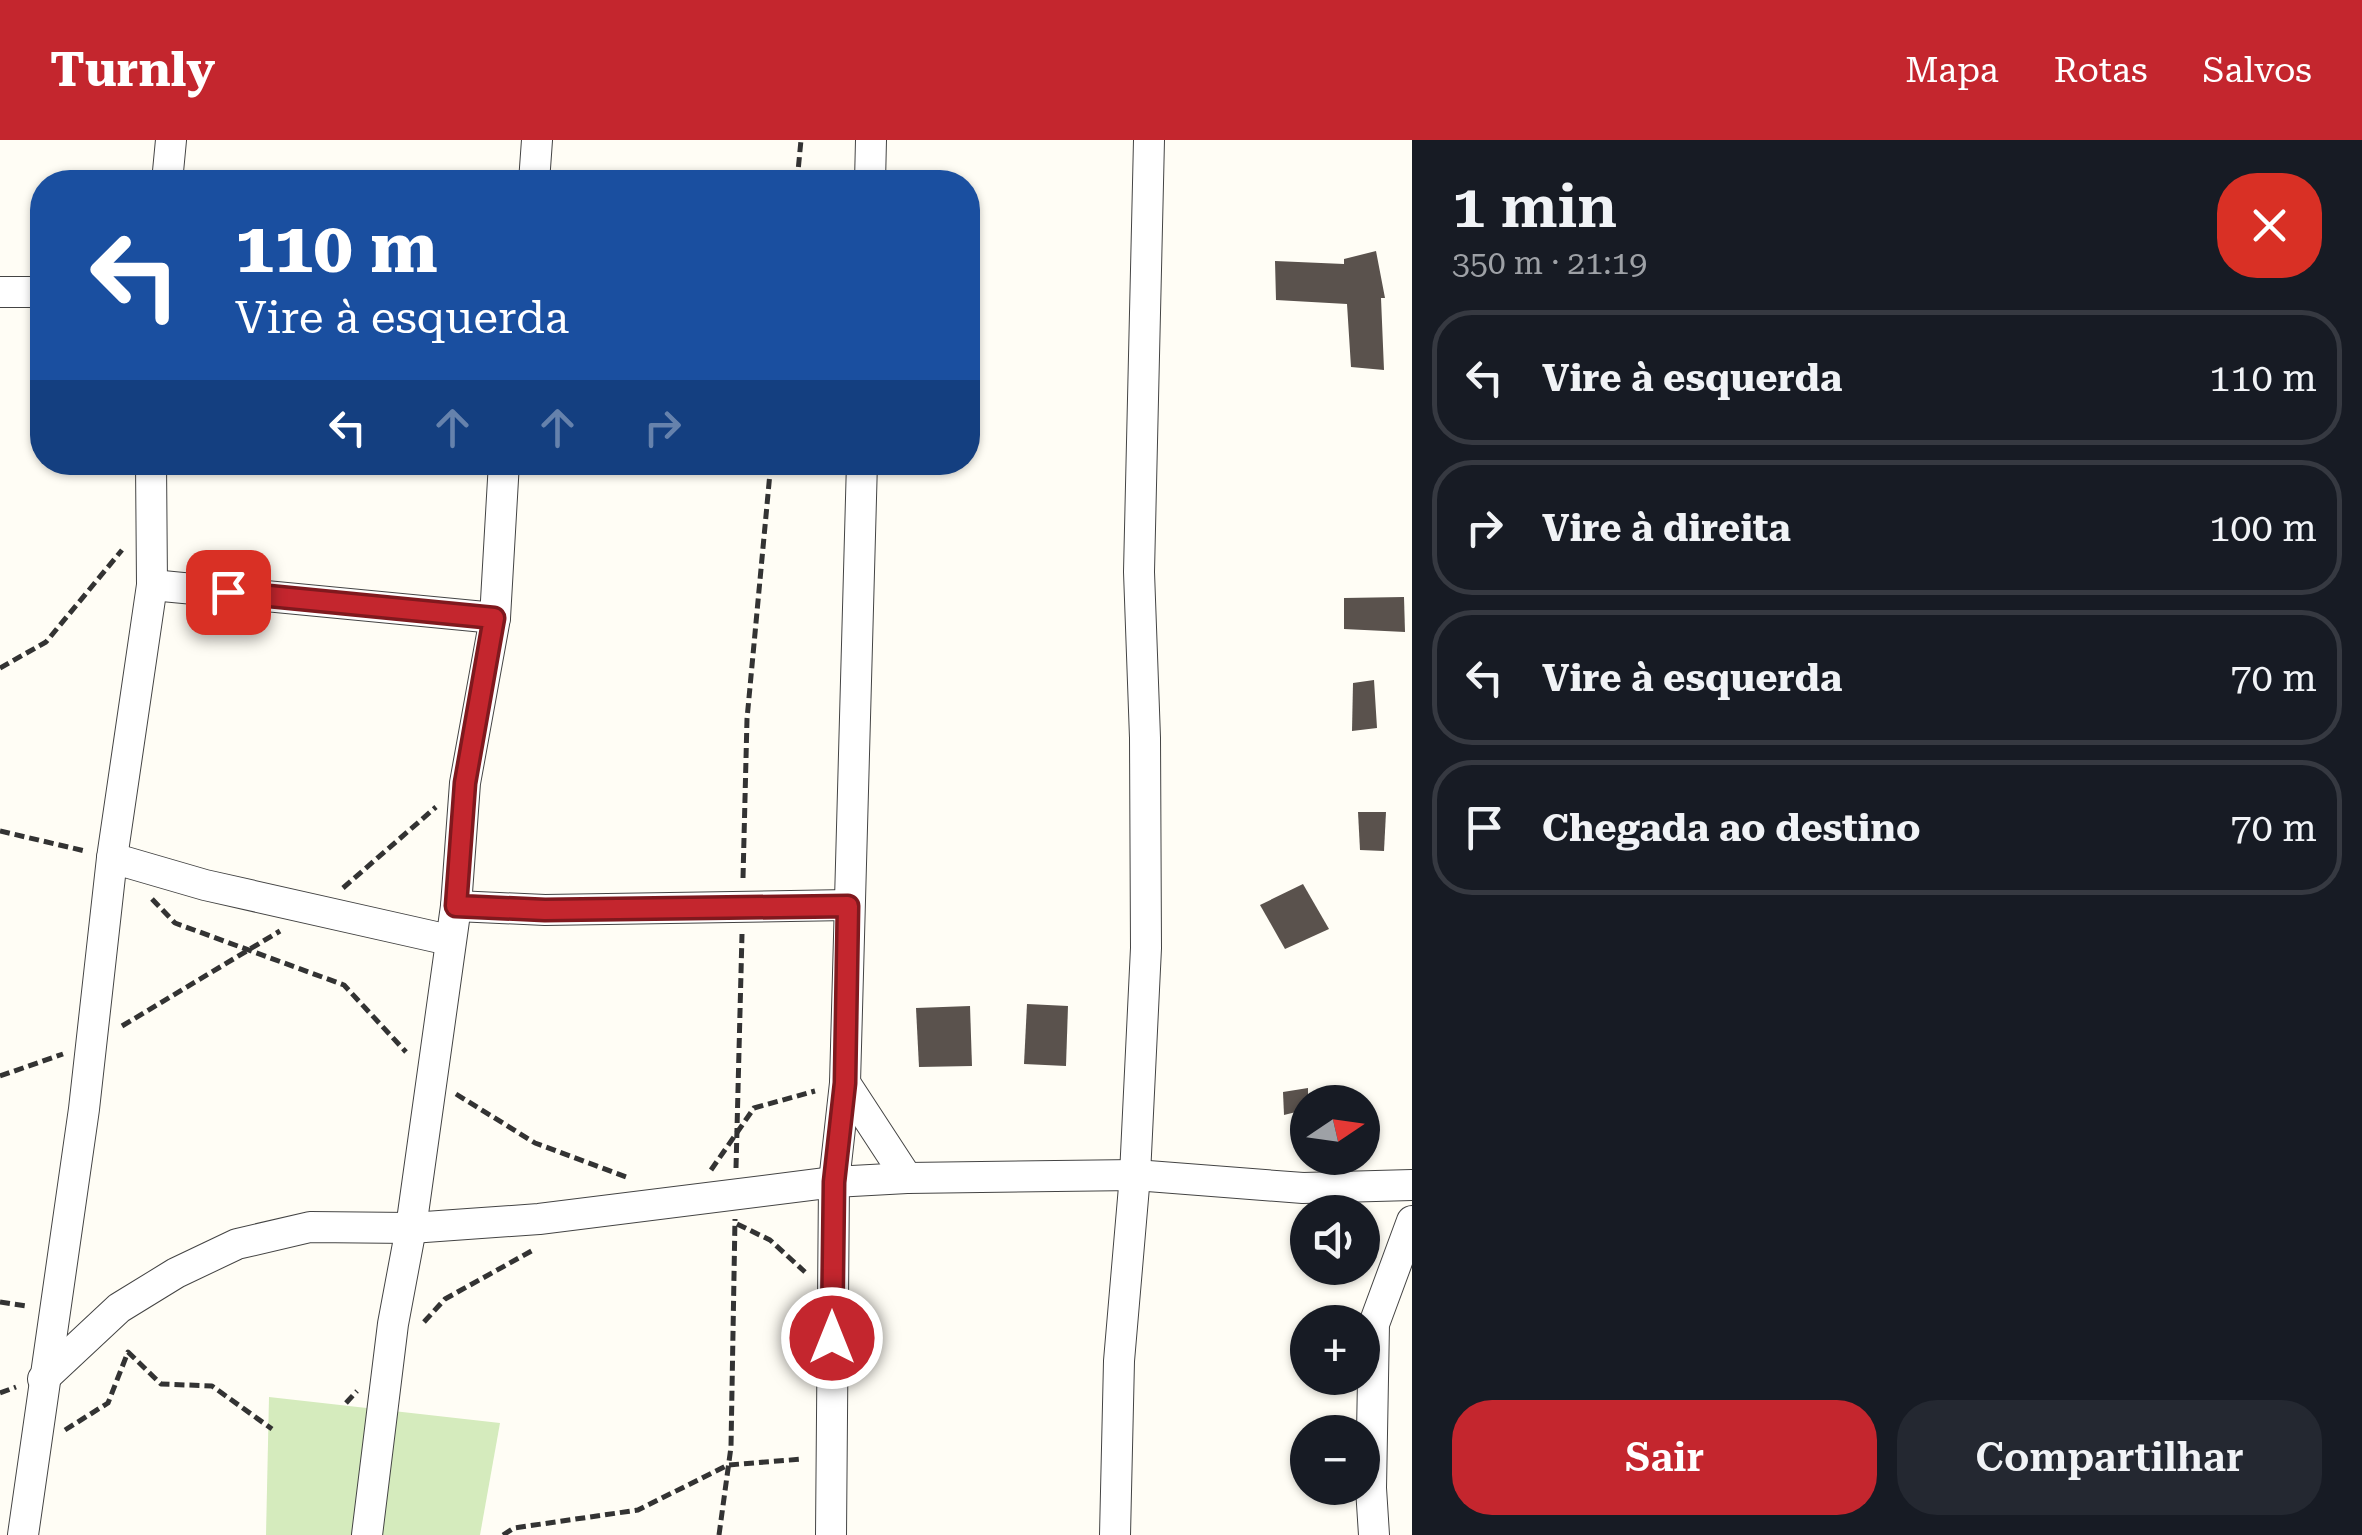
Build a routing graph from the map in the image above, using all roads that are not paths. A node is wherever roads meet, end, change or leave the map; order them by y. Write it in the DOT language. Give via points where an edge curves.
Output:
graph roads {
  1 [pos="171,140"];
  2 [pos="537,140"];
  3 [pos="871,140"];
  4 [pos="1149,140"];
  5 [pos="168,170"];
  6 [pos="535,170"];
  7 [pos="870,170"];
  8 [pos="0,292"];
  9 [pos="30,292"];
  10 [pos="151,475"];
  11 [pos="503,475"];
  12 [pos="862,475"];
  13 [pos="152,585"];
  14 [pos="494,618"];
  15 [pos="112,858"];
  16 [pos="456,906"];
  17 [pos="848,906"];
  18 [pos="450,940"];
  19 [pos="845,1083"];
  20 [pos="1135,1176"];
  21 [pos="907,1178"];
  22 [pos="834,1182"];
  23 [pos="1412,1185"];
  24 [pos="1412,1221"];
  25 [pos="412,1228"];
  26 [pos="43,1378"];
  27 [pos="23,1535"];
  28 [pos="367,1535"];
  29 [pos="831,1535"];
  30 [pos="1115,1535"];
  31 [pos="1374,1535"];
  1 -- 5 [label="street"];
  2 -- 6 [label="street"];
  3 -- 7 [label="street"];
  4 -- 20 [label="street" via="1139,572 1146,948"];
  8 -- 9 [label="street"];
  10 -- 13 [label="street"];
  11 -- 14 [label="street"];
  12 -- 17 [label="street"];
  13 -- 14 [label="street"];
  13 -- 15 [label="street"];
  14 -- 16 [label="street" via="465,783"];
  15 -- 18 [label="street"];
  15 -- 26 [label="street"];
  16 -- 17 [label="street"];
  16 -- 18 [label="street"];
  17 -- 19 [label="street"];
  18 -- 25 [label="street"];
  19 -- 21 [label="street"];
  19 -- 22 [label="street"];
  20 -- 21 [label="street"];
  20 -- 23 [label="street" via="1303,1188"];
  20 -- 30 [label="street" via="1119,1361"];
  21 -- 22 [label="street"];
  22 -- 25 [label="street"];
  22 -- 29 [label="street"];
  24 -- 31 [label="street" via="1374,1324"];
  25 -- 26 [label="street" via="310,1227 237,1244 119,1308"];
  25 -- 28 [label="street"];
  26 -- 27 [label="street"];
}
